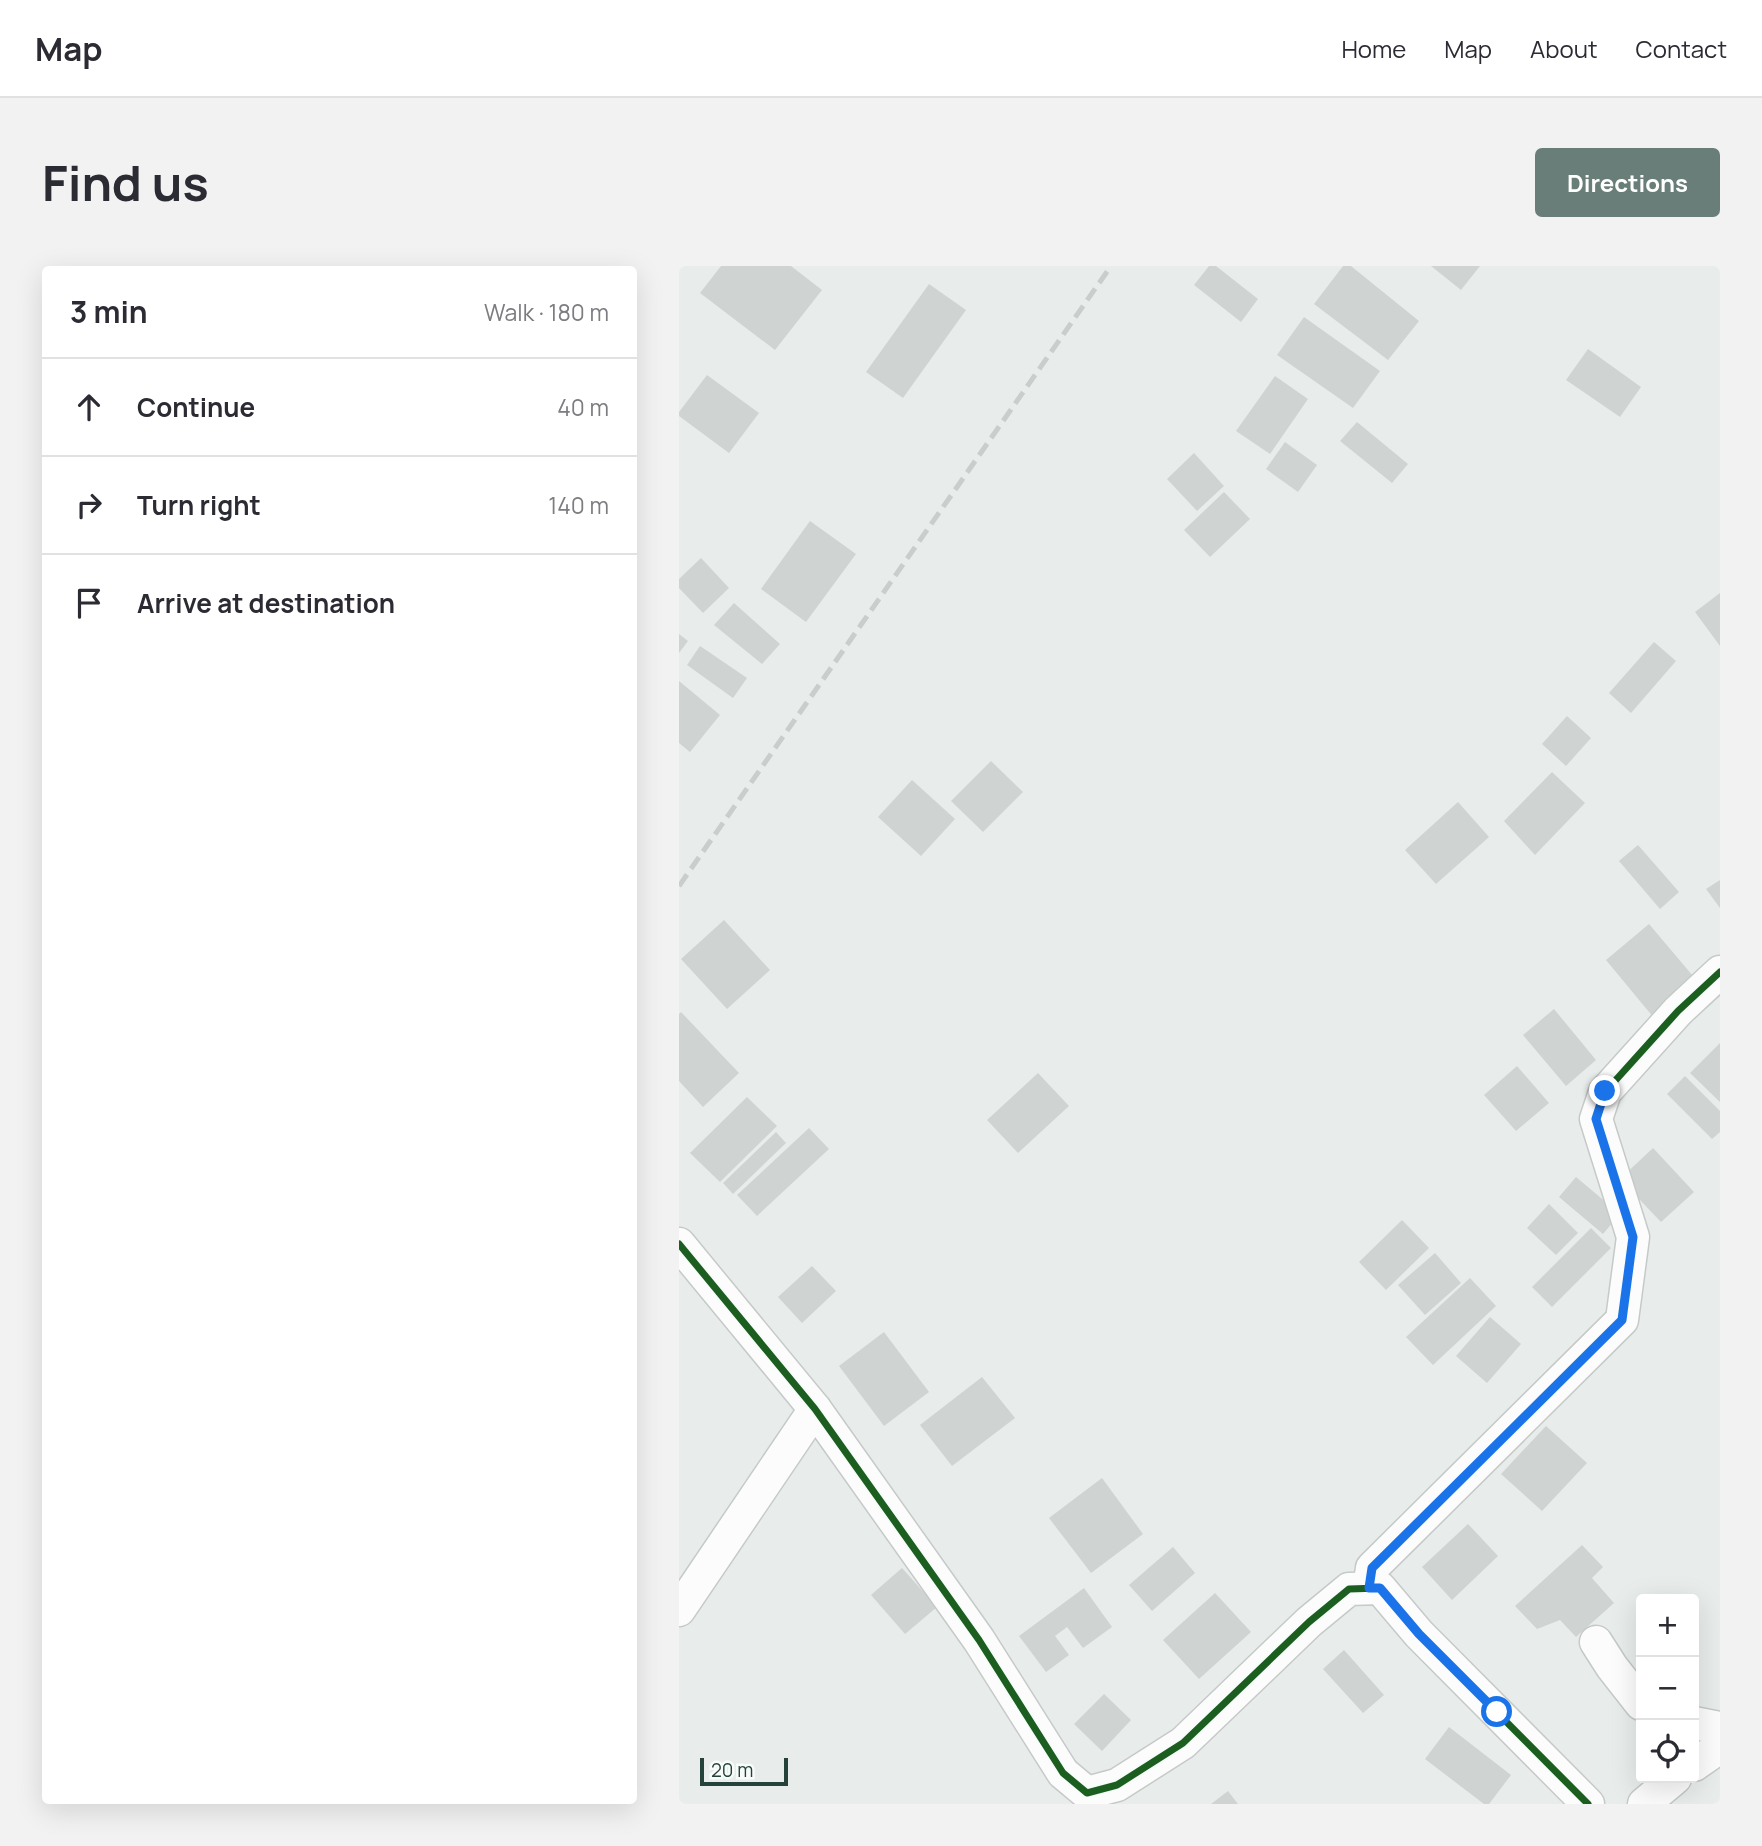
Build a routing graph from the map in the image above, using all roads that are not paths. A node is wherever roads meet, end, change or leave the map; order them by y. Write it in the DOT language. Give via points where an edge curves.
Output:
graph roads {
  1 [pos="1720,972"];
  2 [pos="679,1244"];
  3 [pos="815,1409"];
  4 [pos="1369,1588"];
  5 [pos="679,1610"];
  6 [pos="1596,1642"];
  7 [pos="1636,1698"];
  8 [pos="1699,1724"];
  9 [pos="1720,1728"];
  10 [pos="1720,1747"];
  11 [pos="1699,1762"];
  12 [pos="1669,1783"];
  13 [pos="1588,1804"];
  14 [pos="1644,1804"];
  1 -- 4 [label="street" via="1605,1091 1596,1119 1633,1237 1622,1320 1372,1568"];
  2 -- 3 [label="street"];
  3 -- 4 [label="street" via="979,1640 1063,1773 1087,1793 1117,1785 1183,1744 1319,1614 1349,1589"];
  3 -- 5 [label="street"];
  4 -- 13 [label="street" via="1380,1588 1419,1634"];
  6 -- 7 [label="street"];
  8 -- 9 [label="street"];
  10 -- 11 [label="street"];
  12 -- 14 [label="street"];
}
